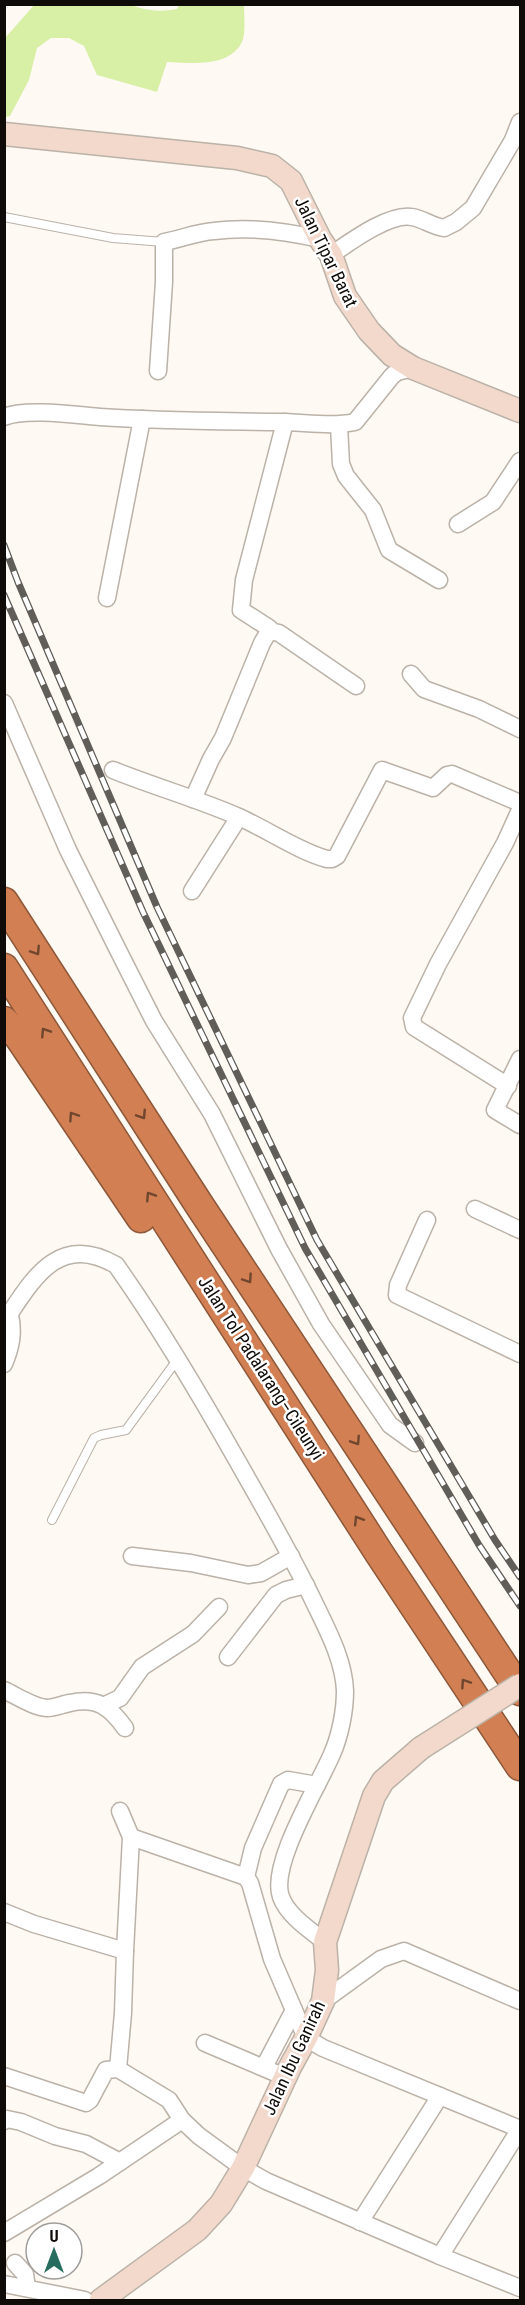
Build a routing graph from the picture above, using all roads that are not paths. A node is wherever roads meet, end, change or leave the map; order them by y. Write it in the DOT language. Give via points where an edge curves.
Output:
graph roads {
  1 [pos="520,122"];
  2 [pos="4,134"];
  3 [pos="4,218"];
  4 [pos="164,242"];
  5 [pos="325,247"];
  6 [pos="413,368"];
  7 [pos="158,371"];
  8 [pos="520,411"];
  9 [pos="4,417"];
  10 [pos="142,419"];
  11 [pos="285,422"];
  12 [pos="339,425"];
  13 [pos="520,461"];
  14 [pos="458,524"];
  15 [pos="440,580"];
  16 [pos="108,598"];
  17 [pos="269,631"];
  18 [pos="411,674"];
  19 [pos="356,686"];
  20 [pos="4,703"];
  21 [pos="520,729"];
  22 [pos="113,770"];
  23 [pos="193,799"];
  24 [pos="520,803"];
  25 [pos="520,810"];
  26 [pos="239,817"];
  27 [pos="192,891"];
  28 [pos="4,902"];
  29 [pos="4,968"];
  30 [pos="4,1020"];
  31 [pos="520,1059"];
  32 [pos="508,1086"];
  33 [pos="520,1125"];
  34 [pos="475,1209"];
  35 [pos="427,1220"];
  36 [pos="520,1230"];
  37 [pos="200,1275"];
  38 [pos="7,1319"];
  39 [pos="520,1354"];
  40 [pos="177,1360"];
  41 [pos="4,1364"];
  42 [pos="415,1443"];
  43 [pos="52,1520"];
  44 [pos="132,1556"];
  45 [pos="291,1556"];
  46 [pos="306,1585"];
  47 [pos="219,1607"];
  48 [pos="228,1657"];
  49 [pos="520,1685"];
  50 [pos="4,1690"];
  51 [pos="520,1691"];
  52 [pos="105,1705"];
  53 [pos="125,1728"];
  54 [pos="520,1766"];
  55 [pos="317,1785"];
  56 [pos="120,1811"];
  57 [pos="131,1837"];
  58 [pos="246,1878"];
  59 [pos="4,1912"];
  60 [pos="325,1942"];
  61 [pos="125,1951"];
  62 [pos="323,2001"];
  63 [pos="520,2001"];
  64 [pos="294,2010"];
  65 [pos="306,2038"];
  66 [pos="205,2043"];
  67 [pos="264,2067"];
  68 [pos="118,2069"];
  69 [pos="4,2076"];
  70 [pos="285,2077"];
  71 [pos="440,2096"];
  72 [pos="182,2120"];
  73 [pos="4,2121"];
  74 [pos="520,2129"];
  75 [pos="120,2162"];
  76 [pos="243,2168"];
  77 [pos="360,2222"];
  78 [pos="4,2233"];
  79 [pos="440,2256"];
  80 [pos="15,2263"];
  81 [pos="4,2284"];
  82 [pos="27,2288"];
  83 [pos="520,2288"];
  84 [pos="85,2301"];
  85 [pos="101,2301"];
  1 -- 5 [label="street" via="473,208 456,222 444,228 410,216"];
  2 -- 5 [label="main road, Jalan Tipar Barat" via="237,158 272,166 291,180"];
  3 -- 4 [label="lane" via="102,236"];
  4 -- 5 [label="street" via="212,231 248,229 283,231"];
  4 -- 7 [label="street"];
  5 -- 6 [label="main road, Jalan Tipar Barat" via="356,314 392,355"];
  6 -- 8 [label="main road, Jalan Tipar Barat"];
  6 -- 12 [label="street" via="392,376 356,422"];
  9 -- 10 [label="street" via="57,414"];
  10 -- 11 [label="street"];
  10 -- 16 [label="street"];
  11 -- 12 [label="street"];
  11 -- 17 [label="street" via="240,605 241,610"];
  12 -- 15 [label="street" via="341,464 373,510 389,550"];
  13 -- 14 [label="street" via="493,502"];
  17 -- 19 [label="street" via="279,633"];
  17 -- 23 [label="street"];
  18 -- 21 [label="street" via="424,689"];
  20 -- 42 [label="street" via="68,850 113,940 154,1021 212,1114 279,1249 321,1324 390,1425"];
  22 -- 23 [label="street"];
  23 -- 26 [label="street"];
  24 -- 26 [label="street" via="453,774 433,788 382,770 332,859 322,858"];
  25 -- 32 [label="street" via="412,1018 414,1027"];
  26 -- 27 [label="street"];
  28 -- 51 [label="highway, one-way"];
  37 -- 29 [label="highway, Jalan Tol Padalarang–Cileunyi, one-way"];
  37 -- 30 [label="highway, one-way" via="153,1235 19,1036"];
  31 -- 32 [label="street"];
  32 -- 33 [label="street" via="495,1110"];
  34 -- 36 [label="street"];
  35 -- 39 [label="street" via="397,1295"];
  54 -- 37 [label="highway, Jalan Tol Padalarang–Cileunyi, one-way"];
  38 -- 40 [label="street" via="51,1261 79,1253 100,1256 116,1265"];
  38 -- 41 [label="street" via="13,1329"];
  40 -- 43 [label="lane" via="126,1430 94,1438"];
  40 -- 45 [label="street"];
  44 -- 45 [label="street" via="248,1575 261,1573"];
  45 -- 46 [label="street"];
  46 -- 48 [label="street" via="276,1595"];
  46 -- 55 [label="street" via="339,1660 345,1691 333,1752"];
  47 -- 52 [label="street" via="193,1634 142,1667 120,1698"];
  49 -- 60 [label="main road, Jalan Ibu Ganirah, bridge" via="421,1748 383,1781 374,1796"];
  50 -- 52 [label="street" via="49,1708 77,1701"];
  52 -- 53 [label="street"];
  55 -- 58 [label="street" via="288,1780 281,1784 253,1848"];
  55 -- 60 [label="street" via="294,1832 279,1883 281,1897 296,1918"];
  56 -- 57 [label="street"];
  57 -- 58 [label="street"];
  57 -- 61 [label="street"];
  58 -- 64 [label="street" via="272,1959"];
  59 -- 61 [label="street"];
  60 -- 62 [label="main road, Jalan Ibu Ganirah"];
  61 -- 68 [label="street"];
  62 -- 63 [label="street" via="381,1959 404,1951"];
  62 -- 65 [label="main road, Jalan Ibu Ganirah"];
  64 -- 65 [label="street"];
  64 -- 67 [label="street"];
  65 -- 70 [label="main road, Jalan Ibu Ganirah"];
  65 -- 71 [label="street"];
  66 -- 67 [label="street"];
  67 -- 70 [label="street"];
  68 -- 69 [label="street" via="106,2070 86,2103"];
  68 -- 72 [label="street" via="169,2100"];
  70 -- 76 [label="main road, Jalan Ibu Ganirah"];
  71 -- 74 [label="street"];
  71 -- 77 [label="street"];
  72 -- 75 [label="street"];
  72 -- 76 [label="street"];
  73 -- 75 [label="street" via="7,2118 86,2144"];
  74 -- 79 [label="street"];
  75 -- 78 [label="street"];
  76 -- 77 [label="street"];
  76 -- 85 [label="main road, Jalan Ibu Ganirah" via="197,2230"];
  77 -- 79 [label="street"];
  79 -- 83 [label="street"];
  80 -- 82 [label="street" via="25,2274"];
  81 -- 82 [label="street"];
  82 -- 84 [label="street"];
}
